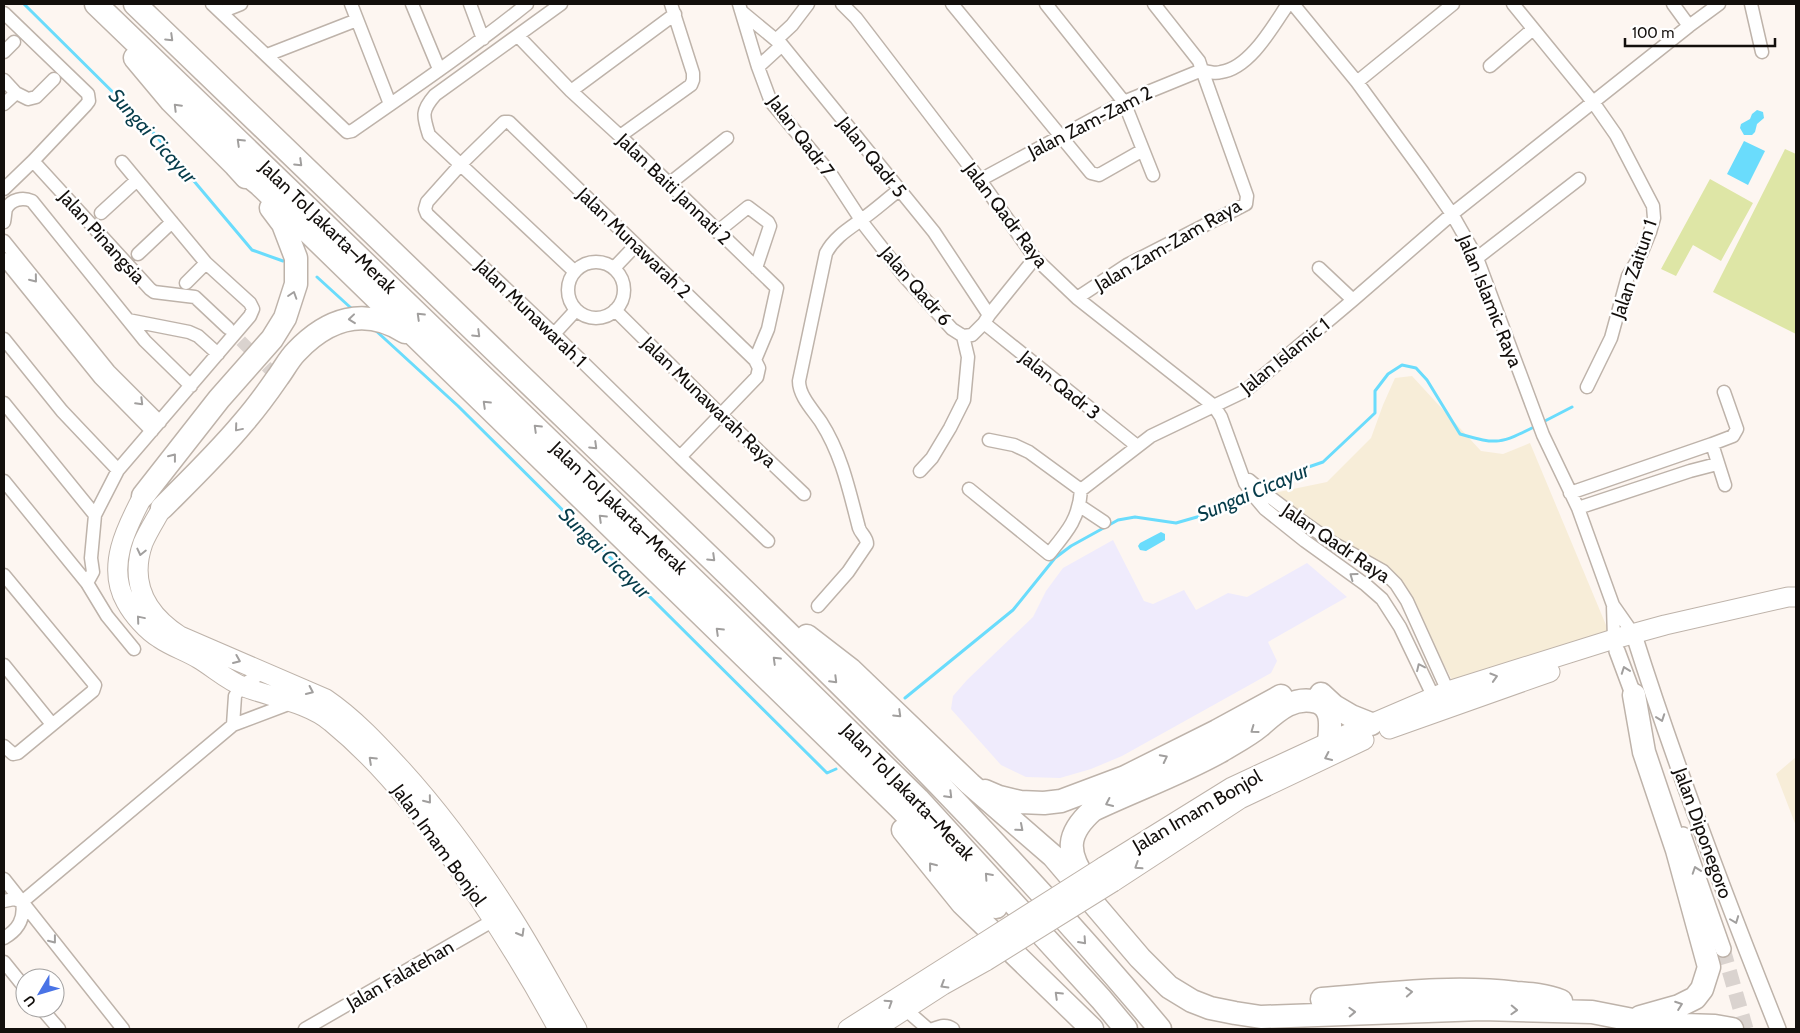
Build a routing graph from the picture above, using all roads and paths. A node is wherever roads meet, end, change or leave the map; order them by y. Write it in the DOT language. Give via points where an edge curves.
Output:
graph roads {
  1 [pos="89,4"];
  2 [pos="96,4"];
  3 [pos="135,4"];
  4 [pos="241,4"];
  5 [pos="351,4"];
  6 [pos="412,4"];
  7 [pos="470,4"];
  8 [pos="528,4"];
  9 [pos="561,4"];
  10 [pos="808,4"];
  11 [pos="842,4"];
  12 [pos="952,4"];
  13 [pos="1046,4"];
  14 [pos="1154,4"];
  15 [pos="1288,4"];
  16 [pos="1293,4"];
  17 [pos="1453,4"];
  18 [pos="1513,4"];
  19 [pos="1673,4"];
  20 [pos="1719,4"];
  21 [pos="1752,4"];
  22 [pos="216,8"];
  23 [pos="740,8"];
  24 [pos="673,9"];
  25 [pos="4,13"];
  26 [pos="357,20"];
  27 [pos="1689,26"];
  28 [pos="1533,29"];
  29 [pos="518,36"];
  30 [pos="483,39"];
  31 [pos="14,42"];
  32 [pos="780,42"];
  33 [pos="4,52"];
  34 [pos="1762,52"];
  35 [pos="267,55"];
  36 [pos="1490,66"];
  37 [pos="758,67"];
  38 [pos="439,69"];
  39 [pos="1202,70"];
  40 [pos="54,79"];
  41 [pos="4,80"];
  42 [pos="1357,82"];
  43 [pos="571,91"];
  44 [pos="16,93"];
  45 [pos="1124,102"];
  46 [pos="1593,102"];
  47 [pos="4,104"];
  48 [pos="390,104"];
  49 [pos="620,136"];
  50 [pos="1060,136"];
  51 [pos="728,138"];
  52 [pos="1143,150"];
  53 [pos="33,161"];
  54 [pos="122,162"];
  55 [pos="461,164"];
  56 [pos="236,166"];
  57 [pos="1153,175"];
  58 [pos="1578,179"];
  59 [pos="137,180"];
  60 [pos="980,180"];
  61 [pos="669,184"];
  62 [pos="4,189"];
  63 [pos="899,190"];
  64 [pos="101,212"];
  65 [pos="1452,214"];
  66 [pos="4,222"];
  67 [pos="172,222"];
  68 [pos="863,223"];
  69 [pos="718,232"];
  70 [pos="4,241"];
  71 [pos="636,245"];
  72 [pos="138,254"];
  73 [pos="1035,258"];
  74 [pos="1477,258"];
  75 [pos="4,259"];
  76 [pos="206,263"];
  77 [pos="614,268"];
  78 [pos="756,268"];
  79 [pos="1319,268"];
  80 [pos="574,271"];
  81 [pos="186,284"];
  82 [pos="1078,298"];
  83 [pos="1353,300"];
  84 [pos="576,310"];
  85 [pos="615,310"];
  86 [pos="56,314"];
  87 [pos="986,319"];
  88 [pos="128,320"];
  89 [pos="228,328"];
  90 [pos="554,334"];
  91 [pos="967,335"];
  92 [pos="4,339"];
  93 [pos="428,348"];
  94 [pos="218,354"];
  95 [pos="755,360"];
  96 [pos="190,386"];
  97 [pos="1587,387"];
  98 [pos="1724,392"];
  99 [pos="4,403"];
  100 [pos="1214,406"];
  101 [pos="720,414"];
  102 [pos="156,426"];
  103 [pos="989,440"];
  104 [pos="1712,444"];
  105 [pos="1137,446"];
  106 [pos="680,457"];
  107 [pos="1717,464"];
  108 [pos="118,470"];
  109 [pos="920,471"];
  110 [pos="4,481"];
  111 [pos="1725,485"];
  112 [pos="968,489"];
  113 [pos="1081,490"];
  114 [pos="1570,493"];
  115 [pos="804,494"];
  116 [pos="1258,494"];
  117 [pos="143,496"];
  118 [pos="1080,506"];
  119 [pos="162,508"];
  120 [pos="1578,508"];
  121 [pos="95,515"];
  122 [pos="1104,522"];
  123 [pos="768,541"];
  124 [pos="4,575"];
  125 [pos="87,583"];
  126 [pos="738,584"];
  127 [pos="1396,584"];
  128 [pos="1796,596"];
  129 [pos="1382,599"];
  130 [pos="1613,605"];
  131 [pos="818,606"];
  132 [pos="1796,606"];
  133 [pos="1728,617"];
  134 [pos="1636,640"];
  135 [pos="1616,645"];
  136 [pos="134,649"];
  137 [pos="4,665"];
  138 [pos="265,671"];
  139 [pos="241,686"];
  140 [pos="1634,695"];
  141 [pos="1444,701"];
  142 [pos="294,702"];
  143 [pos="1334,706"];
  144 [pos="804,714"];
  145 [pos="52,724"];
  146 [pos="1371,724"];
  147 [pos="233,725"];
  148 [pos="1335,739"];
  149 [pos="4,746"];
  150 [pos="970,784"];
  151 [pos="445,834"];
  152 [pos="1108,874"];
  153 [pos="4,879"];
  154 [pos="4,901"];
  155 [pos="22,902"];
  156 [pos="494,920"];
  157 [pos="4,938"];
  158 [pos="1723,949"];
  159 [pos="981,954"];
  160 [pos="4,962"];
  161 [pos="15,976"];
  162 [pos="1101,1000"];
  163 [pos="905,1009"];
  164 [pos="1592,1012"];
  165 [pos="50,1018"];
  166 [pos="1643,1022"];
  167 [pos="59,1029"];
  168 [pos="123,1029"];
  169 [pos="305,1029"];
  170 [pos="558,1029"];
  171 [pos="576,1029"];
  172 [pos="848,1029"];
  173 [pos="874,1029"];
  174 [pos="928,1029"];
  175 [pos="933,1029"];
  176 [pos="952,1029"];
  177 [pos="1092,1029"];
  178 [pos="1126,1029"];
  179 [pos="1160,1029"];
  180 [pos="1732,1029"];
  181 [pos="1778,1029"];
  56 -- 1 [label="highway, one-way" via="170,101"];
  162 -- 2 [label="highway, Jalan Tol Jakarta–Merak, one-way" via="918,799"];
  3 -- 126 [label="highway, Jalan Tol Jakarta–Merak, one-way"];
  4 -- 22 [label="street"];
  5 -- 26 [label="street"];
  6 -- 38 [label="street"];
  7 -- 30 [label="street"];
  8 -- 30 [label="street"];
  9 -- 29 [label="street"];
  10 -- 32 [label="street"];
  11 -- 60 [label="street, Jalan Qadr Raya"];
  12 -- 50 [label="street"];
  13 -- 45 [label="street"];
  14 -- 39 [label="street" via="1199,61"];
  15 -- 39 [label="street" via="1250,55 1232,70 1213,73"];
  16 -- 42 [label="street, Jalan Islamic Raya"];
  17 -- 42 [label="street"];
  18 -- 28 [label="street, Jalan Zaitun 1"];
  19 -- 27 [label="street"];
  20 -- 27 [label="street"];
  21 -- 34 [label="street"];
  22 -- 35 [label="street"];
  23 -- 32 [label="street, Jalan Qadr 5"];
  23 -- 37 [label="street, Jalan Qadr 7"];
  24 -- 43 [label="street"];
  24 -- 49 [label="street" via="693,80 691,85"];
  25 -- 53 [label="street" via="89,98"];
  26 -- 35 [label="street"];
  26 -- 48 [label="street"];
  27 -- 46 [label="street"];
  28 -- 36 [label="street"];
  28 -- 46 [label="street, Jalan Zaitun 1"];
  29 -- 43 [label="street, Jalan Baiti Jannati 2"];
  29 -- 55 [label="street" via="435,95 426,105 424,119 429,134"];
  30 -- 38 [label="street"];
  31 -- 33 [label="street"];
  32 -- 37 [label="street"];
  32 -- 63 [label="street, Jalan Qadr 5"];
  35 -- 48 [label="street" via="344,131 352,130"];
  37 -- 68 [label="street, Jalan Qadr 7" via="771,102 831,174"];
  38 -- 48 [label="street"];
  39 -- 45 [label="street, Jalan Zam-Zam 2"];
  39 -- 82 [label="street, Jalan Zam-Zam Raya" via="1247,196 1246,204 1127,265"];
  40 -- 44 [label="street" via="36,97 28,99"];
  41 -- 44 [label="street"];
  42 -- 65 [label="street, Jalan Islamic Raya"];
  43 -- 49 [label="street, Jalan Baiti Jannati 2"];
  44 -- 47 [label="street"];
  45 -- 50 [label="street, Jalan Zam-Zam 2"];
  45 -- 52 [label="street"];
  46 -- 65 [label="street"];
  46 -- 97 [label="street, Jalan Zaitun 1" via="1616,134 1653,206 1654,218 1641,254 1628,276 1610,338"];
  49 -- 61 [label="street, Jalan Baiti Jannati 2"];
  50 -- 52 [label="street" via="1096,175"];
  50 -- 60 [label="street, Jalan Zam-Zam 2"];
  51 -- 61 [label="street"];
  52 -- 57 [label="street"];
  53 -- 62 [label="street"];
  53 -- 89 [label="street, Jalan Pinangsia" via="152,291 195,297"];
  54 -- 59 [label="street"];
  55 -- 71 [label="street, Jalan Munawarah 2" via="501,123 510,122"];
  55 -- 80 [label="street"];
  55 -- 90 [label="street, Jalan Munawarah 1" via="427,202 427,214"];
  56 -- 93 [label="highway" via="260,185"];
  117 -- 56 [label="highway, one-way" via="219,399 272,339 285,318 296,284 296,258 283,224"];
  58 -- 74 [label="street"];
  59 -- 64 [label="street"];
  59 -- 67 [label="street"];
  60 -- 73 [label="street, Jalan Qadr Raya"];
  61 -- 69 [label="street, Jalan Baiti Jannati 2"];
  63 -- 68 [label="street"];
  63 -- 87 [label="street, Jalan Qadr 5" via="934,232"];
  65 -- 74 [label="street, Jalan Islamic Raya"];
  65 -- 83 [label="street"];
  66 -- 88 [label="street" via="6,210 16,200 26,198 32,201"];
  67 -- 72 [label="street"];
  67 -- 76 [label="street"];
  68 -- 91 [label="street, Jalan Qadr 6" via="914,288 952,329"];
  68 -- 131 [label="street" via="847,229 826,253 799,381 800,390 823,426 844,469 859,529 867,540 848,572"];
  69 -- 78 [label="street, Jalan Baiti Jannati 2"];
  69 -- 78 [label="street" via="748,207 768,222 770,226"];
  70 -- 86 [label="street, one-way"];
  71 -- 77 [label="street"];
  71 -- 95 [label="street, Jalan Munawarah 2"];
  73 -- 82 [label="street, Jalan Qadr Raya"];
  73 -- 87 [label="street"];
  74 -- 114 [label="street, Jalan Islamic Raya" via="1535,414"];
  75 -- 86 [label="street"];
  76 -- 81 [label="street"];
  76 -- 94 [label="street" via="250,302 253,309"];
  77 -- 80 [label="street" via="594,261"];
  77 -- 85 [label="street" via="624,289 622,301"];
  78 -- 95 [label="street, Jalan Baiti Jannati 2" via="777,288 768,329"];
  79 -- 83 [label="street"];
  80 -- 84 [label="street" via="568,295"];
  82 -- 100 [label="street, Jalan Qadr Raya"];
  83 -- 100 [label="street, Jalan Islamic 1" via="1245,391"];
  84 -- 85 [label="street" via="596,318"];
  84 -- 90 [label="street"];
  85 -- 101 [label="street, Jalan Munawarah Raya"];
  86 -- 102 [label="street" via="87,353 100,378"];
  87 -- 91 [label="street"];
  87 -- 105 [label="street, Jalan Qadr 3"];
  88 -- 94 [label="street" via="189,332"];
  88 -- 96 [label="street"];
  90 -- 106 [label="street, Jalan Munawarah 1"];
  91 -- 109 [label="street" via="964,400 932,458"];
  92 -- 108 [label="street" via="62,411"];
  93 -- 119 [label="highway, one-way" via="393,326 366,318 346,319 322,330 296,353 215,457"];
  144 -- 93 [label="highway, one-way"];
  94 -- 96 [label="street"];
  95 -- 101 [label="street" via="759,368 757,377"];
  96 -- 102 [label="street"];
  98 -- 104 [label="street" via="1737,429 1733,436"];
  99 -- 121 [label="street"];
  100 -- 105 [label="street, Jalan Islamic 1"];
  100 -- 116 [label="street, Jalan Qadr Raya" via="1246,479"];
  101 -- 106 [label="street"];
  101 -- 115 [label="street, Jalan Munawarah Raya"];
  102 -- 108 [label="street"];
  103 -- 113 [label="street" via="1029,452"];
  104 -- 107 [label="street"];
  104 -- 114 [label="street"];
  105 -- 113 [label="street, Jalan Islamic 1"];
  106 -- 123 [label="street, Jalan Munawarah 1"];
  107 -- 111 [label="street"];
  107 -- 120 [label="street"];
  108 -- 121 [label="street"];
  110 -- 125 [label="street"];
  112 -- 118 [label="street" via="1050,554 1067,532"];
  113 -- 118 [label="street"];
  114 -- 120 [label="street, Jalan Islamic Raya"];
  116 -- 127 [label="street, Jalan Qadr Raya" via="1382,571"];
  129 -- 116 [label="street, Jalan Qadr Raya, one-way" via="1265,509"];
  139 -- 117 [label="main road, Jalan Imam Bonjol, one-way" via="198,658 158,638 126,602 119,584 120,546"];
  118 -- 122 [label="street"];
  119 -- 138 [label="main road, Jalan Imam Bonjol, one-way" via="144,542 138,572 149,609 180,636"];
  120 -- 130 [label="street, Jalan Islamic Raya"];
  121 -- 125 [label="street" via="93,572"];
  124 -- 145 [label="street" via="95,685 93,691"];
  125 -- 136 [label="street" via="107,616"];
  126 -- 150 [label="highway, one-way" via="851,670"];
  126 -- 179 [label="highway, Jalan Tol Jakarta–Merak, one-way" via="968,814"];
  127 -- 129 [label="street"];
  127 -- 141 [label="street, Jalan Qadr Raya" via="1407,600"];
  128 -- 133 [label="main road"];
  141 -- 129 [label="street, Jalan Qadr Raya, one-way"];
  130 -- 134 [label="street, Jalan Islamic Raya"];
  130 -- 135 [label="street, Jalan Islamic Raya"];
  132 -- 133 [label="main road"];
  133 -- 134 [label="main road, Jalan Imam Bonjol" via="1665,625"];
  134 -- 135 [label="main road, Jalan Imam Bonjol"];
  134 -- 181 [label="street, Jalan Diponegoro, one-way" via="1714,866"];
  140 -- 135 [label="street, Jalan Diponegoro, one-way"];
  135 -- 141 [label="main road, Jalan Imam Bonjol" via="1558,669"];
  137 -- 145 [label="street"];
  138 -- 139 [label="street"];
  138 -- 151 [label="main road, Jalan Imam Bonjol, one-way" via="319,695 341,709 418,788"];
  139 -- 142 [label="main road, Jalan Imam Bonjol"];
  139 -- 147 [label="street" via="235,696"];
  158 -- 140 [label="street, Jalan Diponegoro, one-way"];
  166 -- 140 [label="highway, one-way" via="1695,998 1709,967 1677,850 1644,752"];
  141 -- 146 [label="main road, Jalan Imam Bonjol"];
  141 -- 152 [label="main road, Jalan Imam Bonjol, one-way" via="1240,799"];
  142 -- 147 [label="street"];
  151 -- 142 [label="main road, Jalan Imam Bonjol, one-way" via="329,720"];
  143 -- 146 [label="highway"];
  143 -- 148 [label="highway"];
  150 -- 143 [label="highway, one-way" via="1020,802 1061,802 1125,778 1294,690 1308,689 1327,698"];
  144 -- 162 [label="highway" via="1012,922"];
  177 -- 144 [label="highway, one-way" via="962,903"];
  145 -- 149 [label="street" via="18,753 13,754"];
  146 -- 148 [label="main road, Jalan Imam Bonjol"];
  147 -- 155 [label="street"];
  148 -- 152 [label="main road, Jalan Imam Bonjol" via="1232,787"];
  148 -- 164 [label="highway, one-way" via="1327,710 1319,703 1293,701 1255,730 1199,763 1093,810 1073,834 1072,856 1099,898 1143,949 1167,972 1204,996 1248,1002 1452,989 1499,990 1549,997"];
  150 -- 164 [label="highway, one-way" via="1053,856 1169,987 1210,1008 1261,1017 1482,1009"];
  151 -- 156 [label="main road, Jalan Imam Bonjol"];
  151 -- 171 [label="main road, Jalan Imam Bonjol, one-way" via="508,912"];
  152 -- 159 [label="main road, Jalan Imam Bonjol, bridge"];
  153 -- 155 [label="street"];
  154 -- 155 [label="street" via="14,898"];
  155 -- 157 [label="street" via="24,910 20,924"];
  155 -- 168 [label="street, one-way"];
  156 -- 169 [label="street, Jalan Falatehan"];
  156 -- 170 [label="main road, Jalan Imam Bonjol"];
  159 -- 163 [label="main road, Jalan Imam Bonjol, one-way" via="943,985"];
  172 -- 159 [label="main road, Jalan Imam Bonjol, one-way"];
  160 -- 161 [label="street"];
  162 -- 178 [label="highway, Jalan Tol Jakarta–Merak"];
  163 -- 173 [label="main road, Jalan Imam Bonjol"];
  163 -- 174 [label="street"];
  164 -- 166 [label="highway"];
  165 -- 167 [label="street"];
  166 -- 180 [label="highway"];
  175 -- 176 [label="street" via="948,1026"];
}
